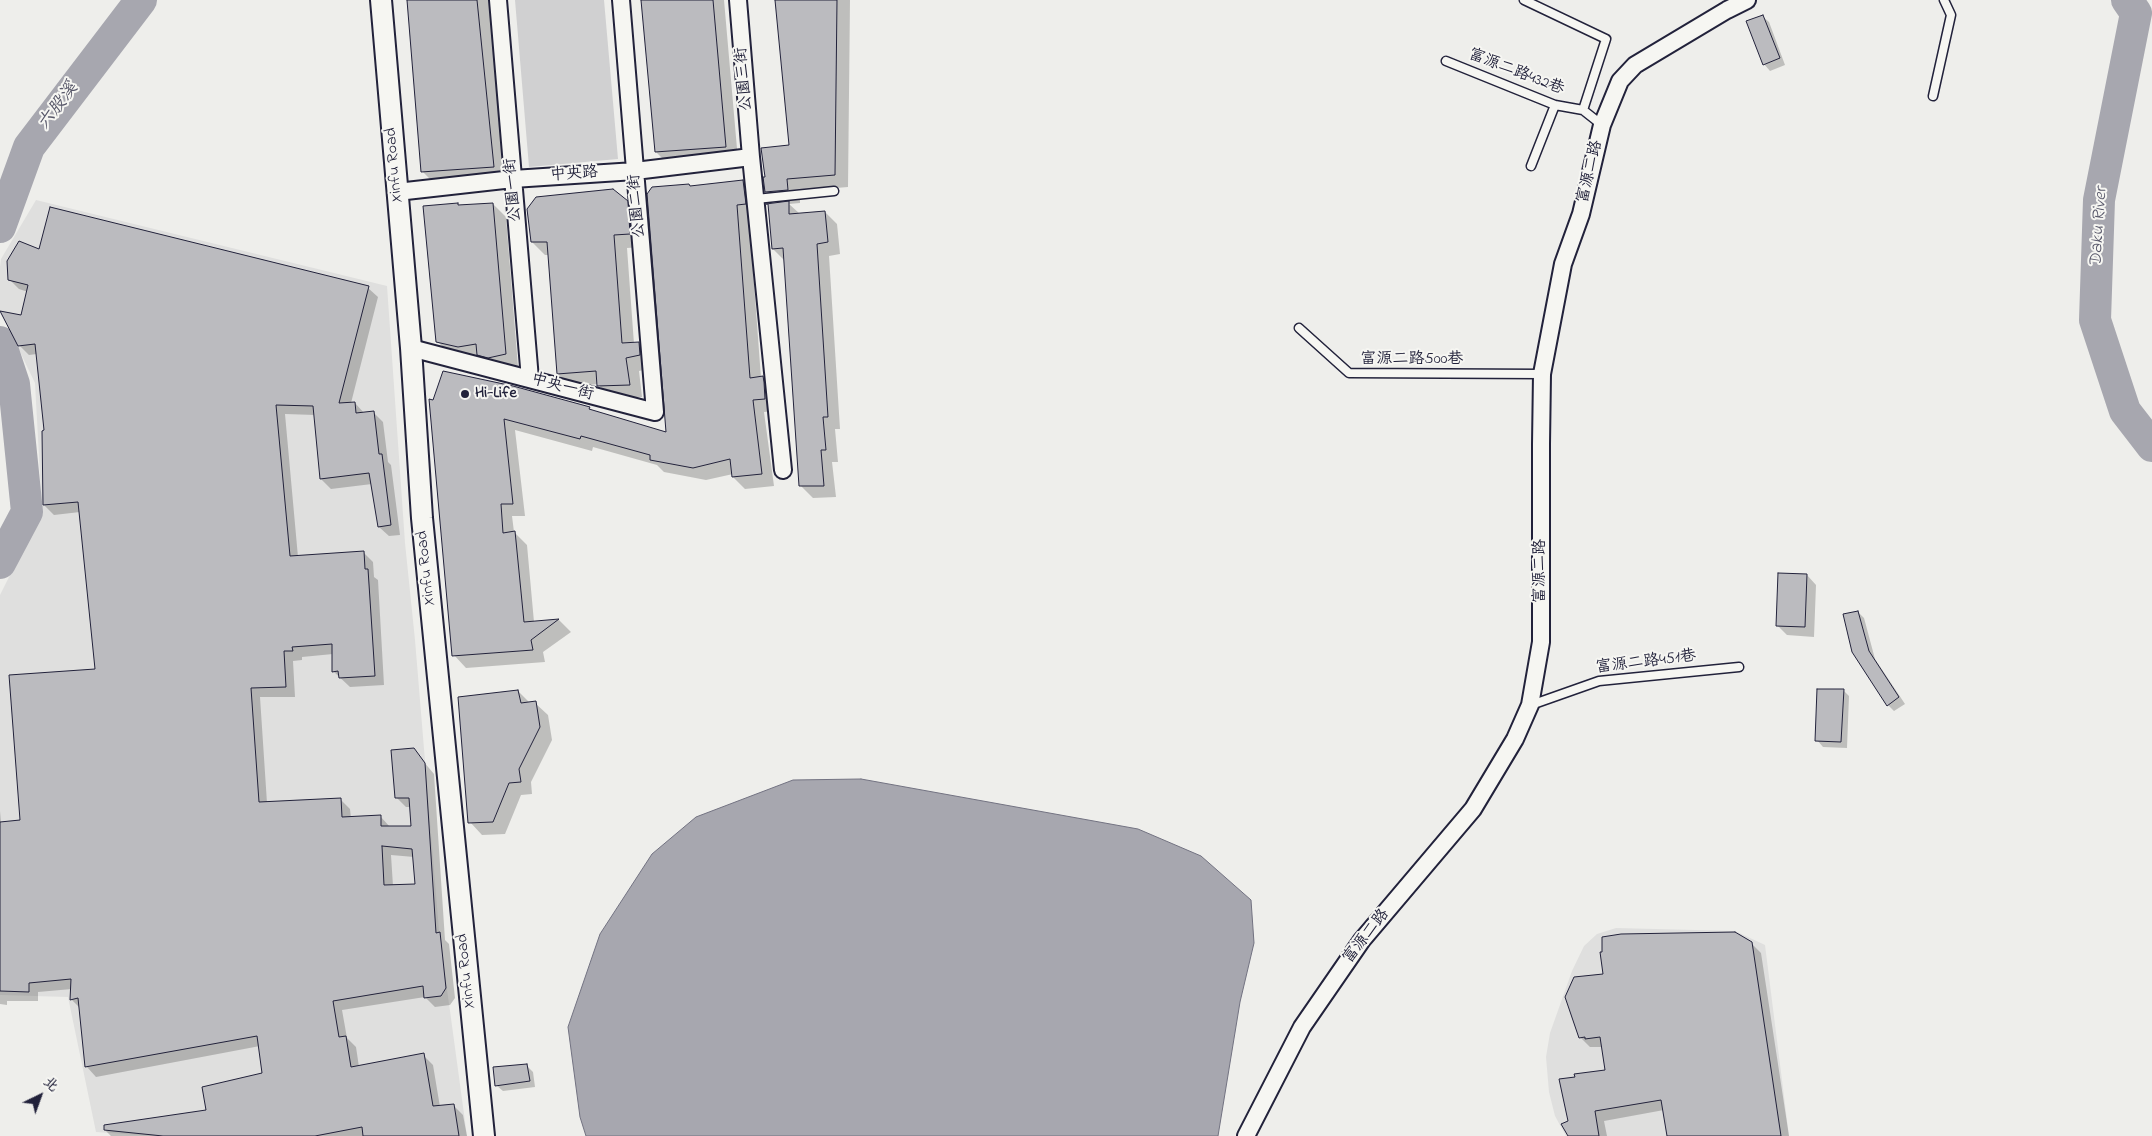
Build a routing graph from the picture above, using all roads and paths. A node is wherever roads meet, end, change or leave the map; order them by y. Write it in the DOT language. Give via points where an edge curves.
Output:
graph roads {
  1 [pos="380,0"];
  2 [pos="498,0"];
  3 [pos="620,0"];
  4 [pos="738,0"];
  5 [pos="1524,0"];
  6 [pos="1748,0"];
  7 [pos="1944,0"];
  8 [pos="1446,61"];
  9 [pos="1933,96"];
  10 [pos="1555,105"];
  11 [pos="1583,110"];
  12 [pos="1602,125"];
  13 [pos="751,157"];
  14 [pos="1531,166"];
  15 [pos="635,171"];
  16 [pos="513,179"];
  17 [pos="834,190"];
  18 [pos="397,192"];
  19 [pos="756,199"];
  20 [pos="1299,328"];
  21 [pos="411,348"];
  22 [pos="1542,374"];
  23 [pos="530,379"];
  24 [pos="655,412"];
  25 [pos="783,470"];
  26 [pos="1739,667"];
  27 [pos="1530,705"];
  28 [pos="484,1136"];
  29 [pos="1246,1136"];
  1 -- 18 [label="street, Xinfu Road"];
  2 -- 16 [label="street, 公園一街"];
  3 -- 15 [label="street, 公園二街"];
  4 -- 13 [label="street, 公園三街"];
  5 -- 11 [label="lane" via="1606,39"];
  6 -- 12 [label="street, 富源二路" via="1635,65 1620,81"];
  7 -- 9 [label="lane" via="1951,15"];
  8 -- 10 [label="lane, 富源二路432巷"];
  10 -- 11 [label="lane, 富源二路432巷"];
  10 -- 14 [label="lane"];
  11 -- 12 [label="lane, 富源二路432巷"];
  12 -- 22 [label="street, 富源二路" via="1581,214 1563,264"];
  13 -- 15 [label="street, 中央路"];
  13 -- 19 [label="street, 公園三街"];
  15 -- 16 [label="street, 中央路"];
  15 -- 24 [label="street, 公園二街"];
  16 -- 18 [label="street, 中央路"];
  16 -- 23 [label="street, 公園一街"];
  17 -- 19 [label="lane"];
  18 -- 21 [label="street, Xinfu Road"];
  19 -- 25 [label="street, 公園三街"];
  20 -- 22 [label="lane, 富源二路500巷" via="1349,373"];
  21 -- 23 [label="street, 中央一街"];
  21 -- 28 [label="street, Xinfu Road" via="423,528"];
  22 -- 27 [label="street, 富源二路" via="1541,642"];
  23 -- 24 [label="street, 中央一街"];
  26 -- 27 [label="lane, 富源二路451巷" via="1599,681"];
  27 -- 29 [label="street, 富源二路" via="1515,739 1473,809 1362,940 1302,1027"];
}
